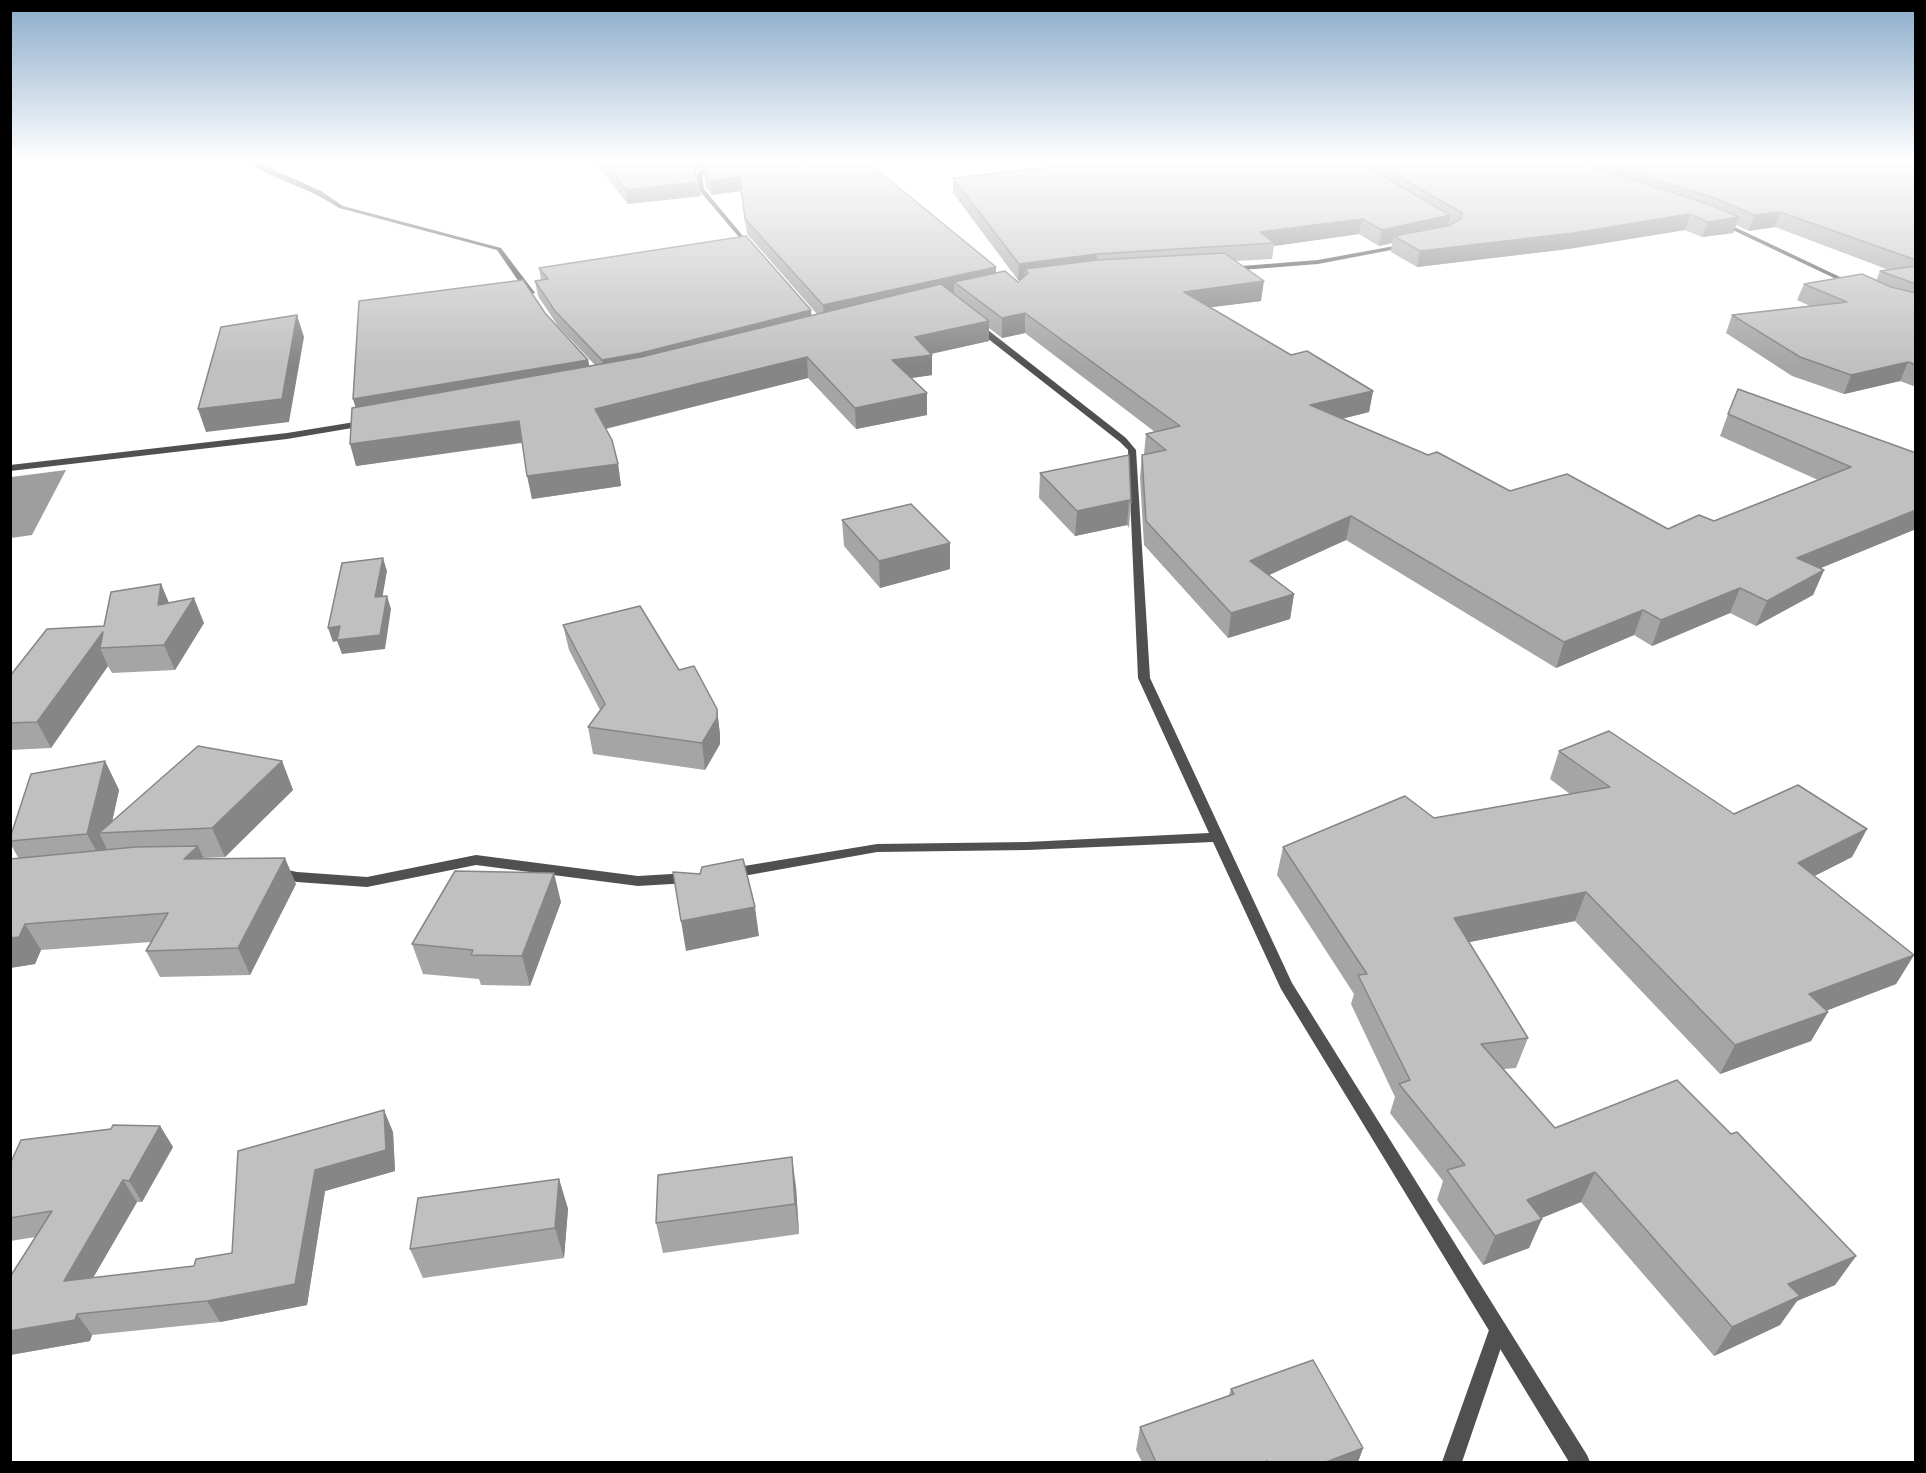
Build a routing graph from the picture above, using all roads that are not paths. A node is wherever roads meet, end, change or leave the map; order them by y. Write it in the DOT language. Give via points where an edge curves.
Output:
graph roads {
  1 [pos="419,228"];
  2 [pos="733,228"];
  3 [pos="1732,228"];
  4 [pos="1412,244"];
  5 [pos="758,258"];
  6 [pos="1216,270"];
  7 [pos="1865,290"];
  8 [pos="535,300"];
  9 [pos="964,315"];
  10 [pos="381,420"];
  11 [pos="10,468"];
  12 [pos="1218,837"];
  13 [pos="267,871"];
  14 [pos="1498,1330"];
  15 [pos="1452,1462"];
  16 [pos="1581,1462"];
  1 -- 8 [label="street" via="499,249"];
  2 -- 5 [label="street"];
  3 -- 7 [label="street"];
  4 -- 6 [label="street" via="1318,262"];
  9 -- 12 [label="street" via="1132,450 1144,678"];
  10 -- 11 [label="street" via="287,436"];
  12 -- 13 [label="street" via="877,848 709,877 638,881 476,860 367,882"];
  12 -- 14 [label="street" via="1286,986"];
  14 -- 15 [label="street"];
  14 -- 16 [label="street"];
}
